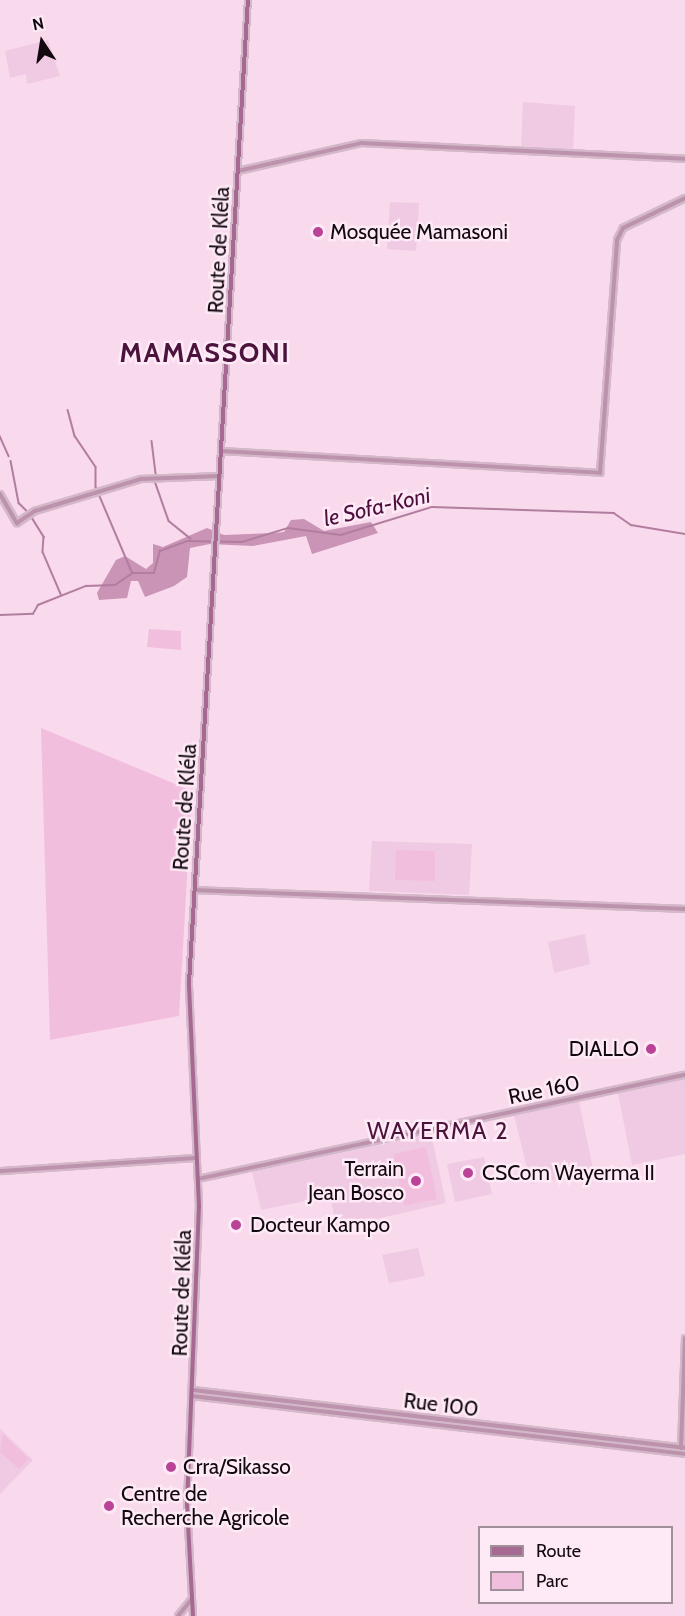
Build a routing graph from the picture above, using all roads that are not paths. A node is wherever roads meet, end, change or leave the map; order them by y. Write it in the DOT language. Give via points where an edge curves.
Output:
graph roads {
  1 [pos="248,0"];
  2 [pos="685,159"];
  3 [pos="238,171"];
  4 [pos="685,198"];
  5 [pos="223,451"];
  6 [pos="221,477"];
  7 [pos="0,494"];
  8 [pos="195,890"];
  9 [pos="685,909"];
  10 [pos="685,1075"];
  11 [pos="197,1158"];
  12 [pos="0,1171"];
  13 [pos="198,1179"];
  14 [pos="685,1338"];
  15 [pos="193,1393"];
  16 [pos="683,1451"];
  17 [pos="192,1599"];
  18 [pos="177,1616"];
  19 [pos="193,1616"];
  1 -- 3 [label="main road, Route de Kléla"];
  2 -- 3 [label="street" via="361,143"];
  3 -- 5 [label="main road, Route de Kléla"];
  4 -- 5 [label="street" via="623,228 617,240 600,473"];
  5 -- 6 [label="main road, Route de Kléla"];
  6 -- 7 [label="street" via="141,479 34,511 17,523"];
  6 -- 8 [label="main road, Route de Kléla"];
  8 -- 9 [label="street"];
  8 -- 11 [label="main road, Route de Kléla" via="189,994"];
  10 -- 13 [label="street, Rue 160"];
  11 -- 12 [label="street"];
  11 -- 13 [label="main road, Route de Kléla"];
  13 -- 15 [label="main road, Route de Kléla"];
  14 -- 16 [label="street"];
  15 -- 16 [label="street"];
  15 -- 17 [label="main road, Route de Kléla" via="186,1527"];
  17 -- 18 [label="street"];
  17 -- 19 [label="main road, Route de Kléla"];
}
